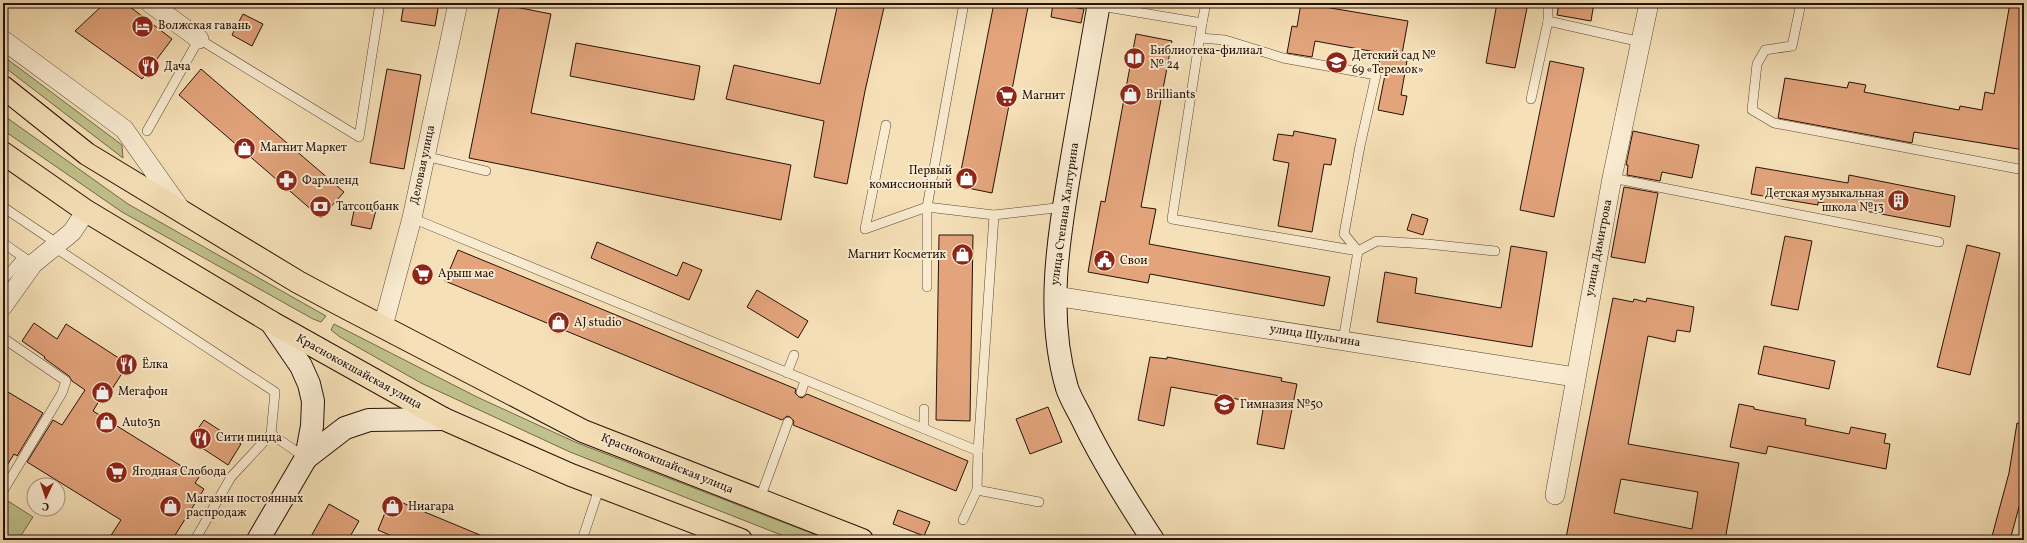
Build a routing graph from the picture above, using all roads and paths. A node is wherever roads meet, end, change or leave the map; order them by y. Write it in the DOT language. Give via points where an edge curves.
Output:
graph roads {
  1 [pos="150,3"];
  2 [pos="380,3"];
  3 [pos="458,3"];
  4 [pos="964,3"];
  5 [pos="1206,3"];
  6 [pos="1548,3"];
  7 [pos="1649,3"];
  8 [pos="1801,3"];
  9 [pos="1094,4"];
  10 [pos="1548,21"];
  11 [pos="1202,23"];
  12 [pos="1200,38"];
  13 [pos="198,39"];
  14 [pos="3,40"];
  15 [pos="1641,42"];
  16 [pos="3,87"];
  17 [pos="1531,99"];
  18 [pos="886,125"];
  19 [pos="147,131"];
  20 [pos="3,153"];
  21 [pos="425,156"];
  22 [pos="2024,170"];
  23 [pos="486,171"];
  24 [pos="1612,178"];
  25 [pos="3,207"];
  26 [pos="927,207"];
  27 [pos="1064,207"];
  28 [pos="86,211"];
  29 [pos="183,212"];
  30 [pos="994,215"];
  31 [pos="412,218"];
  32 [pos="1939,242"];
  33 [pos="3,243"];
  34 [pos="56,245"];
  35 [pos="1358,251"];
  36 [pos="1495,251"];
  37 [pos="28,260"];
  38 [pos="3,280"];
  39 [pos="927,287"];
  40 [pos="1055,296"];
  41 [pos="3,306"];
  42 [pos="271,322"];
  43 [pos="383,326"];
  44 [pos="3,338"];
  45 [pos="1343,340"];
  46 [pos="794,355"];
  47 [pos="786,373"];
  48 [pos="1575,377"];
  49 [pos="805,381"];
  50 [pos="801,392"];
  51 [pos="924,408"];
  52 [pos="444,419"];
  53 [pos="788,422"];
  54 [pos="924,429"];
  55 [pos="271,434"];
  56 [pos="978,451"];
  57 [pos="306,458"];
  58 [pos="600,486"];
  59 [pos="977,490"];
  60 [pos="3,491"];
  61 [pos="1555,495"];
  62 [pos="760,500"];
  63 [pos="1039,502"];
  64 [pos="1130,505"];
  65 [pos="963,520"];
  66 [pos="195,540"];
  67 [pos="258,540"];
  68 [pos="366,540"];
  69 [pos="369,540"];
  70 [pos="582,540"];
  71 [pos="741,540"];
  72 [pos="862,540"];
  73 [pos="1137,540"];
  74 [pos="1153,540"];
  1 -- 13 [label="street"];
  2 -- 13 [label="lane" via="359,137"];
  3 -- 21 [label="street, Деловая улица"];
  4 -- 26 [label="lane"];
  5 -- 11 [label="lane"];
  6 -- 10 [label="lane"];
  7 -- 15 [label="street, улица Димитрова"];
  8 -- 22 [label="lane" via="1792,46 1765,50 1757,64 1752,110 1774,123"];
  9 -- 11 [label="lane"];
  9 -- 27 [label="street, улица Степана Халтурина"];
  10 -- 15 [label="lane"];
  10 -- 17 [label="lane"];
  11 -- 12 [label="lane"];
  12 -- 35 [label="lane" via="1225,40 1283,58 1376,75 1344,234"];
  12 -- 35 [label="lane" via="1172,219"];
  13 -- 19 [label="lane"];
  14 -- 29 [label="street, Краснококшайская улица" via="124,129"];
  15 -- 24 [label="street, улица Димитрова"];
  16 -- 29 [label="main road, Краснококшайская улица" via="87,154"];
  18 -- 26 [label="lane" via="865,229"];
  20 -- 28 [label="main road, Краснококшайская улица"];
  21 -- 23 [label="lane"];
  21 -- 31 [label="street, Деловая улица"];
  24 -- 32 [label="lane"];
  24 -- 48 [label="street, улица Димитрова"];
  25 -- 34 [label="lane"];
  26 -- 30 [label="lane"];
  26 -- 39 [label="lane"];
  27 -- 30 [label="lane"];
  27 -- 40 [label="street, улица Степана Халтурина" via="1056,266"];
  28 -- 34 [label="street" via="72,232"];
  28 -- 42 [label="main road, Краснококшайская улица"];
  29 -- 43 [label="main road, Краснококшайская улица" via="298,282"];
  30 -- 56 [label="lane"];
  31 -- 43 [label="street, Деловая улица"];
  31 -- 47 [label="lane"];
  33 -- 37 [label="lane"];
  34 -- 37 [label="street"];
  34 -- 55 [label="lane" via="275,392"];
  35 -- 36 [label="lane" via="1377,241"];
  35 -- 45 [label="lane"];
  37 -- 38 [label="lane"];
  37 -- 41 [label="street"];
  40 -- 45 [label="street, улица Шульгина"];
  40 -- 64 [label="street, улица Степана Халтурина" via="1057,345 1067,389 1098,452"];
  42 -- 52 [label="main road, Краснококшайская улица"];
  42 -- 57 [label="street" via="301,366 309,384 313,410"];
  43 -- 62 [label="main road, Краснококшайская улица" via="583,431"];
  44 -- 60 [label="lane" via="66,381"];
  45 -- 48 [label="street, улица Шульгина"];
  46 -- 47 [label="lane"];
  47 -- 49 [label="lane"];
  48 -- 61 [label="street, улица Димитрова"];
  49 -- 50 [label="lane"];
  49 -- 54 [label="lane"];
  51 -- 54 [label="lane"];
  52 -- 57 [label="street" via="369,420 345,428"];
  52 -- 58 [label="main road, Краснококшайская улица"];
  53 -- 62 [label="lane"];
  54 -- 56 [label="lane"];
  55 -- 57 [label="lane"];
  55 -- 66 [label="lane" via="231,477"];
  56 -- 59 [label="lane"];
  57 -- 67 [label="street"];
  58 -- 70 [label="lane"];
  58 -- 71 [label="main road, Краснококшайская улица"];
  59 -- 63 [label="lane"];
  59 -- 65 [label="lane"];
  62 -- 72 [label="main road, Краснококшайская улица"];
  64 -- 73 [label="street, улица Степана Халтурина"];
  64 -- 74 [label="street, улица Степана Халтурина"];
  68 -- 69 [label="lane"];
}
